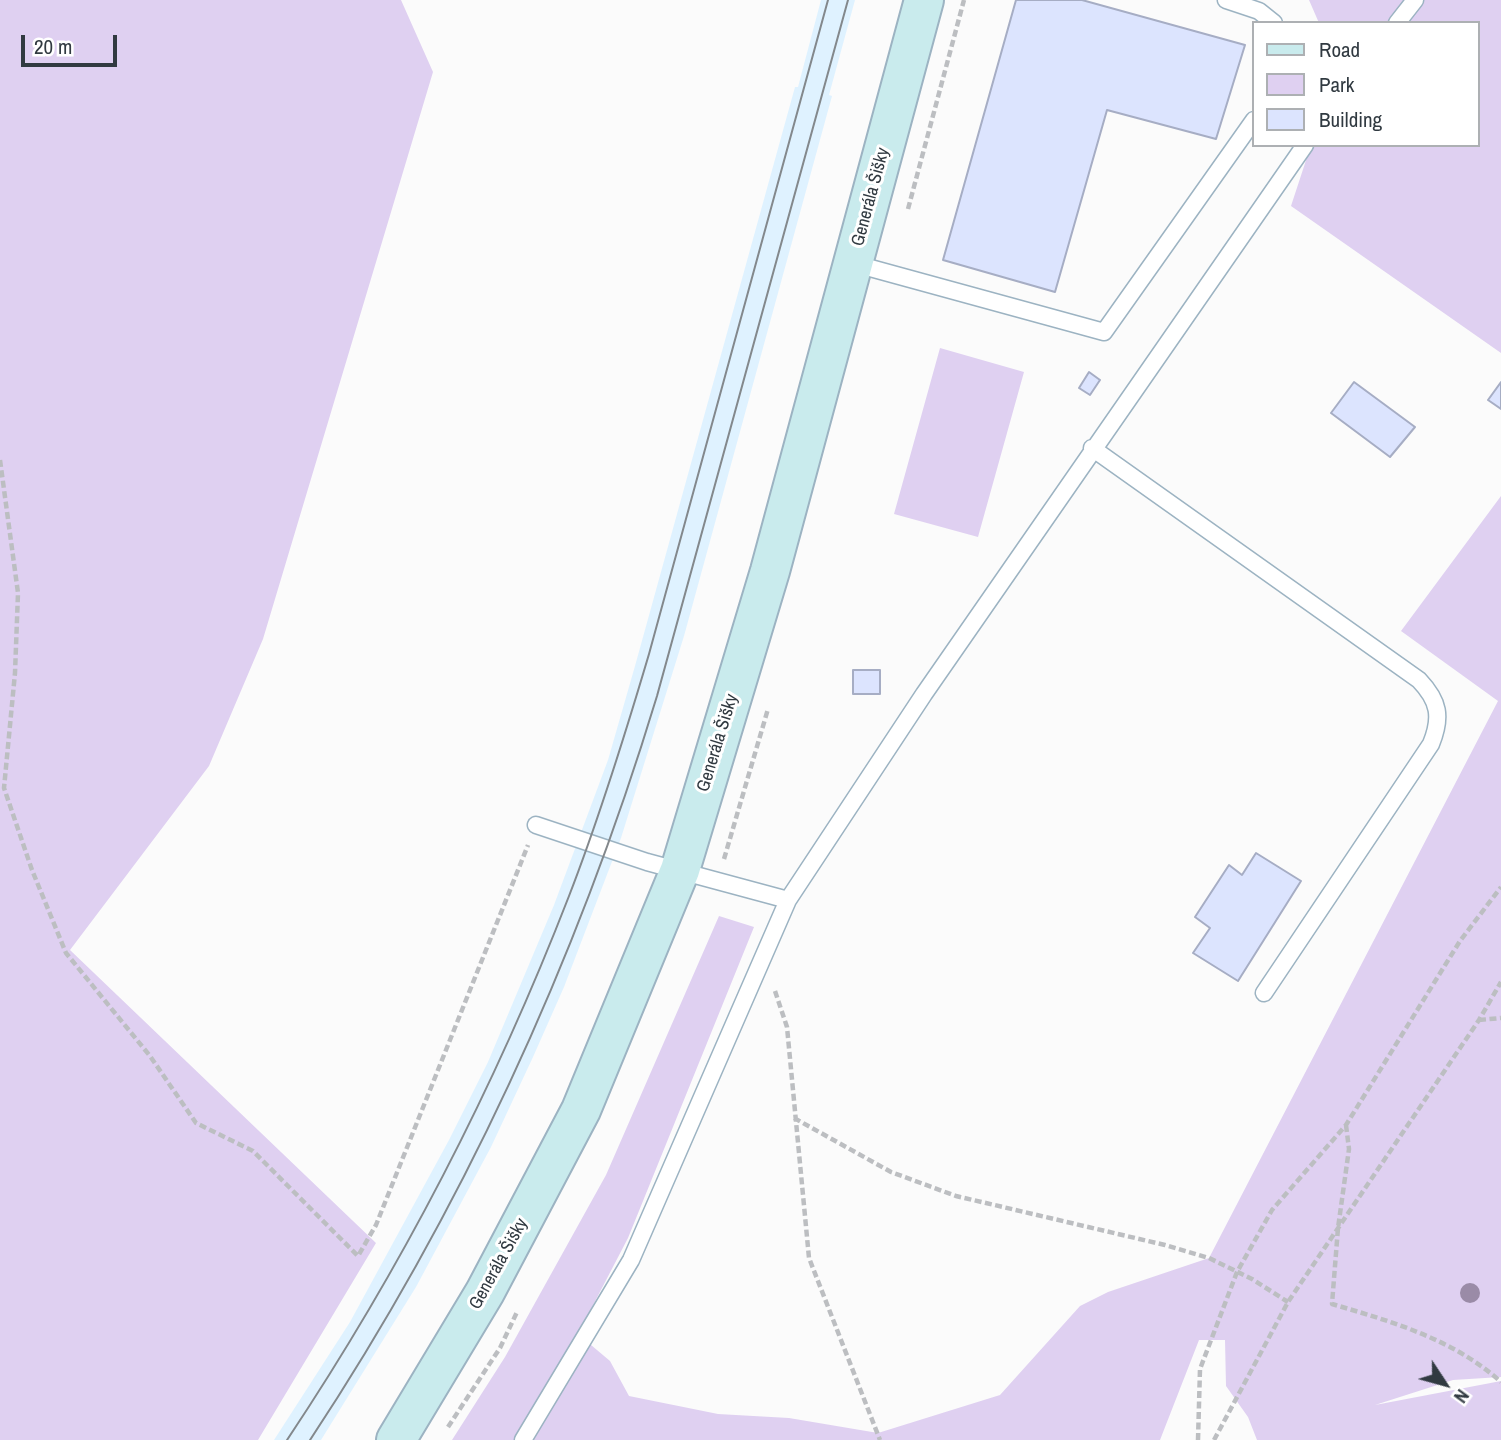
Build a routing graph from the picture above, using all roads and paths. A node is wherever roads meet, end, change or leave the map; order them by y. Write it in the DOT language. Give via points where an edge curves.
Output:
graph roads {
  1 [pos="924,0"];
  2 [pos="1226,0"];
  3 [pos="1415,0"];
  4 [pos="1272,21"];
  5 [pos="1399,21"];
  6 [pos="1252,123"];
  7 [pos="1304,147"];
  8 [pos="852,264"];
  9 [pos="1092,448"];
  10 [pos="0,460"];
  11 [pos="536,825"];
  12 [pos="680,870"];
  13 [pos="1501,887"];
  14 [pos="788,900"];
  15 [pos="764,957"];
  16 [pos="1501,982"];
  17 [pos="1264,993"];
  18 [pos="1501,1018"];
  19 [pos="1479,1020"];
  20 [pos="794,1118"];
  21 [pos="1346,1125"];
  22 [pos="1338,1228"];
  23 [pos="1237,1272"];
  24 [pos="1288,1301"];
  25 [pos="1501,1382"];
  26 [pos="396,1440"];
  27 [pos="523,1440"];
  28 [pos="880,1440"];
  29 [pos="1198,1440"];
  30 [pos="1214,1440"];
  1 -- 8 [label="main road, Generála Šišky"];
  2 -- 4 [label="lane" via="1259,11"];
  3 -- 5 [label="lane"];
  6 -- 8 [label="lane" via="1104,332"];
  7 -- 9 [label="lane"];
  8 -- 12 [label="main road, Generála Šišky" via="770,571"];
  9 -- 14 [label="lane"];
  9 -- 17 [label="lane" via="1419,680 1431,693 1437,711 1431,744"];
  10 -- 11 [label="path" via="18,593 4,788 66,953 150,1056 196,1123 253,1151 358,1256 376,1225"];
  11 -- 12 [label="lane"];
  12 -- 14 [label="lane"];
  12 -- 26 [label="main road, Generála Šišky" via="581,1110 485,1292"];
  13 -- 21 [label="path" via="1460,941"];
  14 -- 15 [label="lane"];
  15 -- 20 [label="path" via="787,1027"];
  15 -- 27 [label="lane" via="631,1260"];
  16 -- 19 [label="path"];
  18 -- 19 [label="path"];
  19 -- 22 [label="path"];
  20 -- 23 [label="path" via="891,1172 956,1196 1165,1245"];
  20 -- 28 [label="path" via="809,1258"];
  21 -- 22 [label="path" via="1349,1149"];
  21 -- 23 [label="path" via="1272,1210"];
  22 -- 24 [label="path"];
  22 -- 25 [label="path" via="1332,1304 1411,1328 1482,1365"];
  23 -- 24 [label="path"];
  23 -- 29 [label="path" via="1200,1369"];
  24 -- 30 [label="path"];
}
